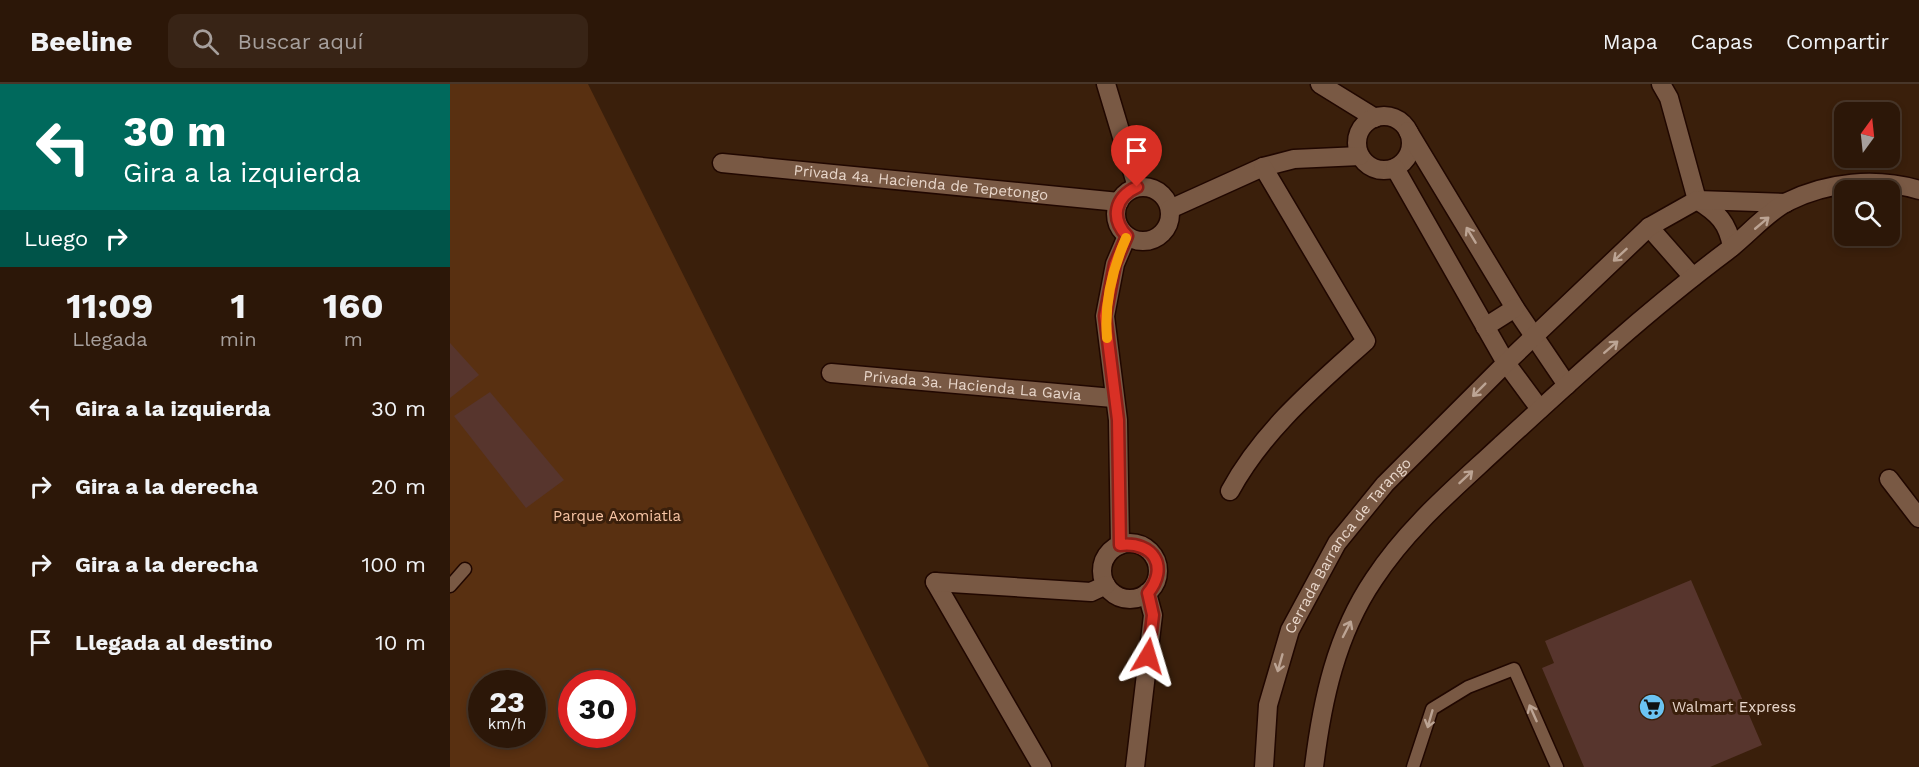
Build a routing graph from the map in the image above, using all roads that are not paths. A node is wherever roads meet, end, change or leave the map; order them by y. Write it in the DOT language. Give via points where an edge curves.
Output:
graph roads {
  1 [pos="1106,84"];
  2 [pos="1320,84"];
  3 [pos="1661,84"];
  4 [pos="1375,118"];
  5 [pos="1408,131"];
  6 [pos="1360,156"];
  7 [pos="722,163"];
  8 [pos="1263,167"];
  9 [pos="1395,168"];
  10 [pos="1137,187"];
  11 [pos="1919,190"];
  12 [pos="1697,200"];
  13 [pos="1119,202"];
  14 [pos="1786,203"];
  15 [pos="1170,208"];
  16 [pos="1649,227"];
  17 [pos="1127,236"];
  18 [pos="1732,247"];
  19 [pos="1693,277"];
  20 [pos="1515,308"];
  21 [pos="1485,327"];
  22 [pos="1533,337"];
  23 [pos="1506,363"];
  24 [pos="831,374"];
  25 [pos="1567,385"];
  26 [pos="1113,398"];
  27 [pos="1540,409"];
  28 [pos="1888,479"];
  29 [pos="1230,490"];
  30 [pos="1919,518"];
  31 [pos="1120,545"];
  32 [pos="465,569"];
  33 [pos="1106,585"];
  34 [pos="450,586"];
  35 [pos="1148,593"];
  36 [pos="1042,767"];
  37 [pos="1135,767"];
  38 [pos="1264,767"];
  39 [pos="1314,767"];
  40 [pos="1413,767"];
  41 [pos="1557,767"];
  1 -- 10 [label="street"];
  2 -- 4 [label="street"];
  3 -- 12 [label="street" via="1669,98"];
  4 -- 5 [label="street" via="1395,119"];
  4 -- 6 [label="street" via="1358,138"];
  5 -- 9 [label="street" via="1412,145 1409,154"];
  20 -- 5 [label="street, one-way"];
  6 -- 8 [label="street" via="1294,159"];
  6 -- 9 [label="street" via="1374,168"];
  7 -- 13 [label="street, Privada 4a. Hacienda de Tepetongo"];
  8 -- 15 [label="street"];
  8 -- 29 [label="street" via="1366,341 1296,404 1241,470"];
  9 -- 21 [label="street"];
  10 -- 13 [label="street"];
  10 -- 15 [label="street" via="1161,192"];
  11 -- 14 [label="street" via="1898,183 1861,182"];
  12 -- 14 [label="street"];
  12 -- 16 [label="street, Cerrada Barranca de Tarango"];
  12 -- 18 [label="street" via="1716,212 1729,228"];
  13 -- 17 [label="street" via="1117,221"];
  18 -- 14 [label="street, one-way"];
  15 -- 17 [label="street" via="1168,227 1162,234 1145,241"];
  16 -- 19 [label="street"];
  16 -- 22 [label="street, Cerrada Barranca de Tarango, one-way"];
  17 -- 26 [label="street" via="1115,264 1105,316"];
  18 -- 19 [label="street"];
  25 -- 19 [label="street, one-way"];
  20 -- 21 [label="street"];
  20 -- 22 [label="street"];
  21 -- 23 [label="street"];
  22 -- 23 [label="street, Cerrada Barranca de Tarango"];
  22 -- 25 [label="street"];
  23 -- 27 [label="street"];
  23 -- 38 [label="street, Cerrada Barranca de Tarango, one-way" via="1385,484 1337,543 1290,630 1268,705"];
  24 -- 26 [label="street, Privada 3a. Hacienda La Gavia"];
  25 -- 27 [label="street"];
  26 -- 31 [label="street" via="1118,420"];
  39 -- 27 [label="street, one-way" via="1321,707 1341,642 1372,581 1411,529"];
  28 -- 30 [label="street"];
  31 -- 33 [label="street" via="1106,557"];
  31 -- 35 [label="street" via="1134,543 1155,558 1159,571"];
  32 -- 34 [label="lane"];
  33 -- 35 [label="street" via="1125,599"];
  33 -- 36 [label="street" via="1091,592 935,582"];
  35 -- 37 [label="street" via="1153,615"];
  41 -- 40 [label="lane, one-way" via="1514,669 1468,687 1432,709"];
}
